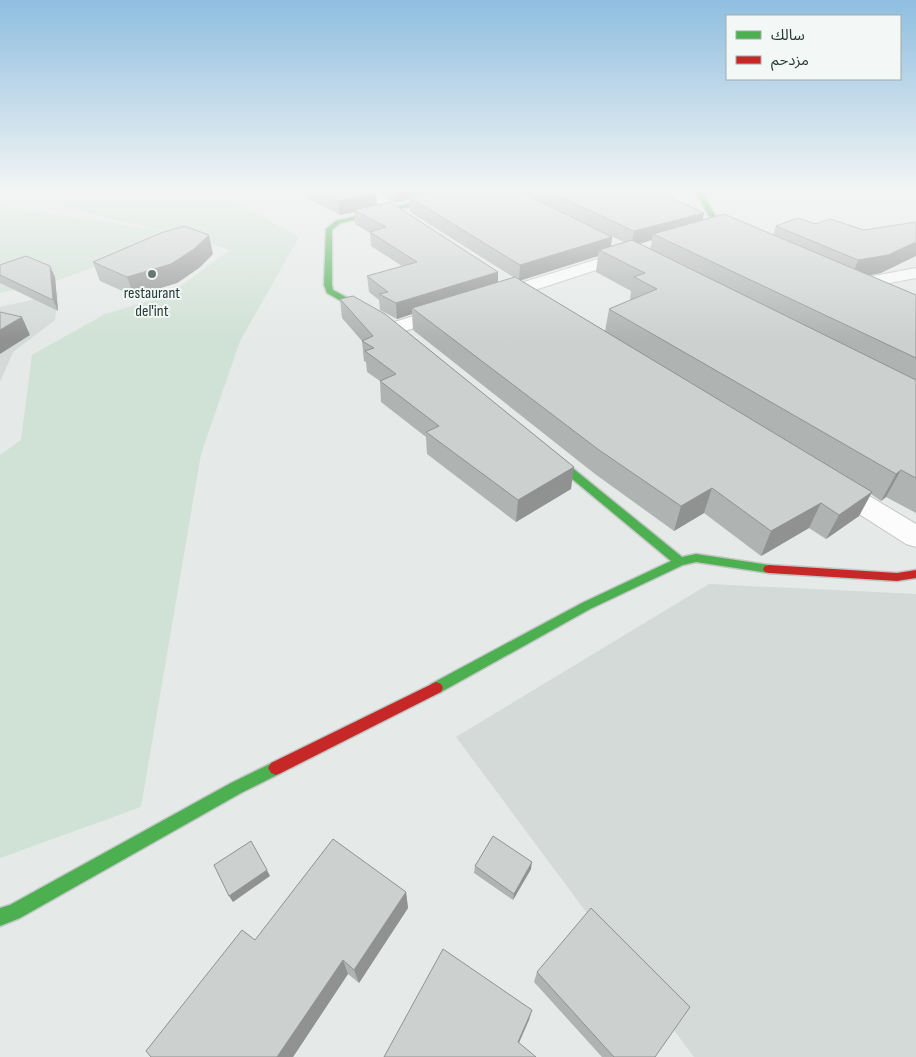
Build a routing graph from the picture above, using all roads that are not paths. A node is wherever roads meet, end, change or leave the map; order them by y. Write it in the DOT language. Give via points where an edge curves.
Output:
graph roads {
  1 [pos="330,241"];
  2 [pos="604,242"];
  3 [pos="629,254"];
  4 [pos="647,256"];
  5 [pos="916,273"];
  6 [pos="492,274"];
  7 [pos="858,287"];
  8 [pos="517,290"];
  9 [pos="479,302"];
  10 [pos="542,306"];
  11 [pos="461,308"];
  12 [pos="399,331"];
  13 [pos="534,442"];
  14 [pos="814,474"];
  15 [pos="916,537"];
  16 [pos="680,562"];
  17 [pos="916,574"];
  18 [pos="0,917"];
  1 -- 12 [label="street" via="330,291"];
  2 -- 3 [label="street"];
  3 -- 4 [label="street"];
  3 -- 8 [label="street"];
  5 -- 7 [label="street"];
  6 -- 8 [label="street"];
  8 -- 9 [label="street"];
  8 -- 10 [label="street"];
  11 -- 12 [label="street"];
  13 -- 16 [label="street"];
  14 -- 15 [label="street"];
  16 -- 17 [label="street" via="696,558 762,569 897,577"];
  16 -- 18 [label="street" via="586,606 454,679 236,788"];
}
